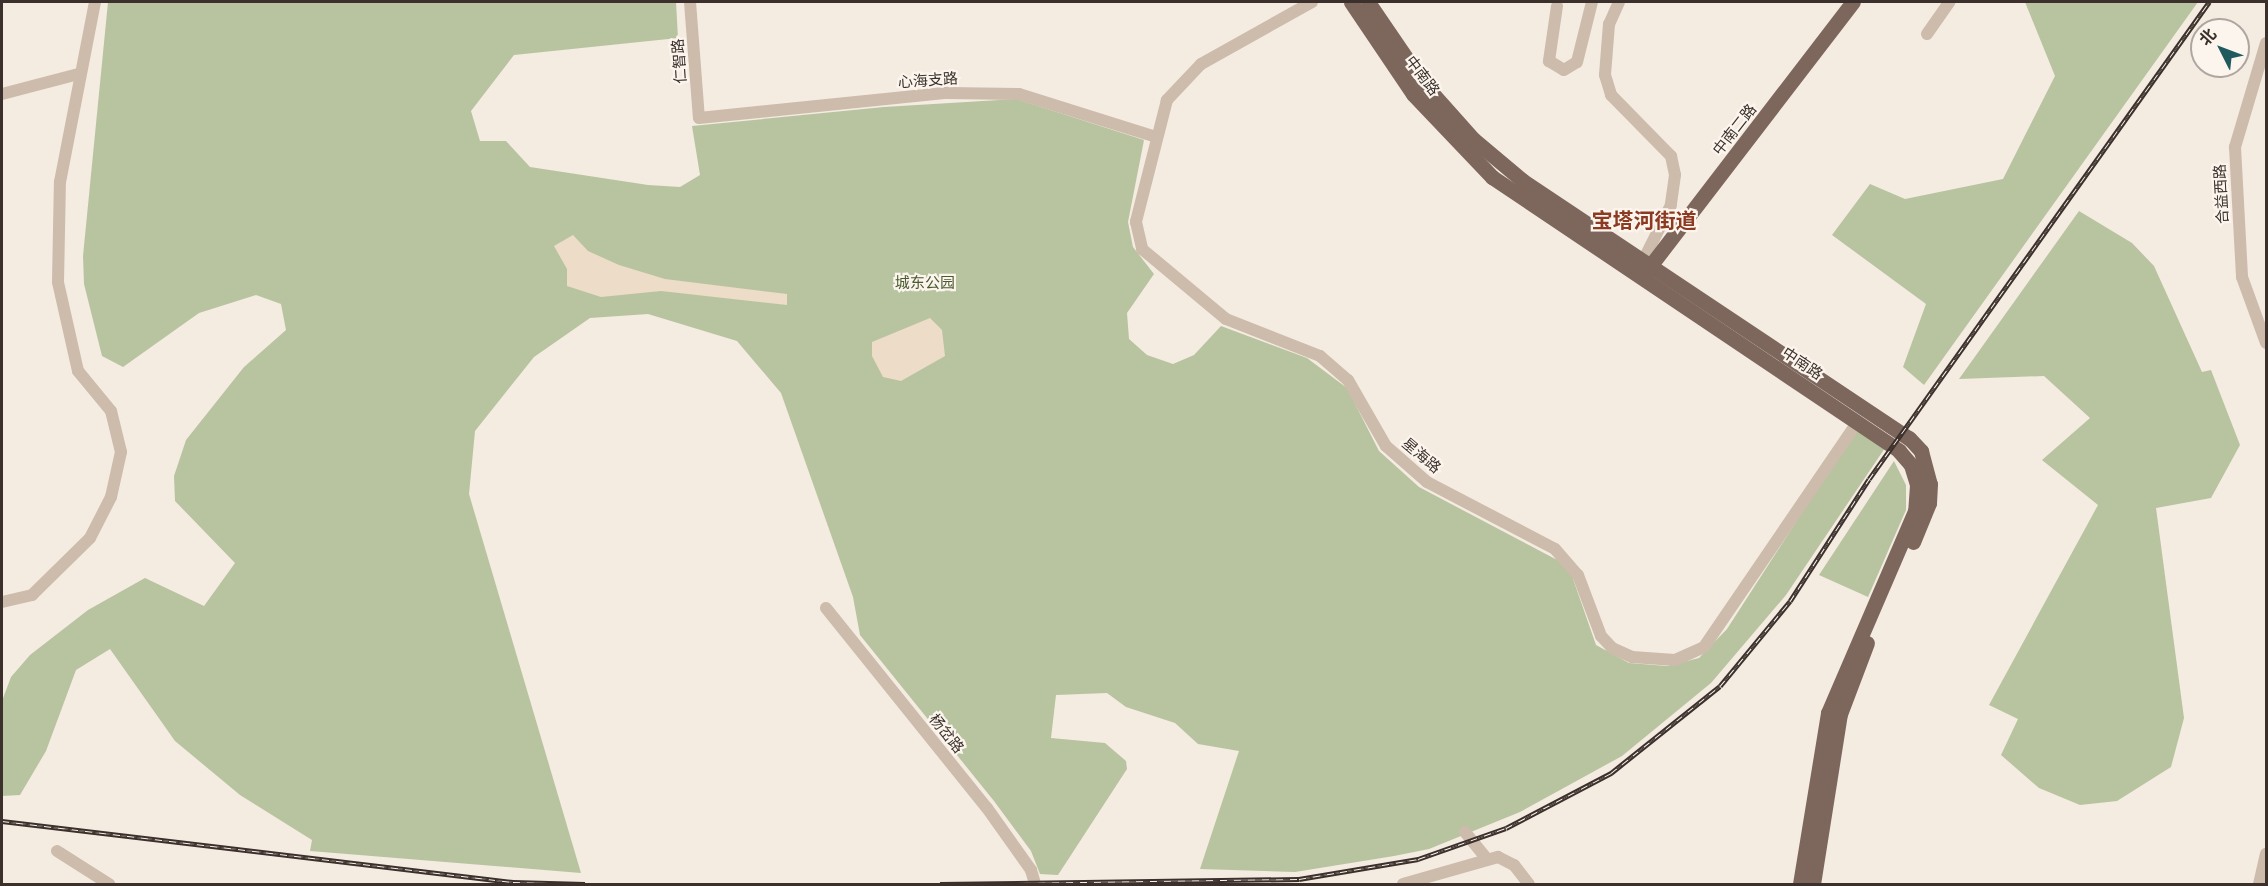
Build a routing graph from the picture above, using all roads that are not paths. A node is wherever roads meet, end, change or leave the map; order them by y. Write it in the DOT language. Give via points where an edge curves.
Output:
graph roads {
  1 [pos="95,2"];
  2 [pos="690,2"];
  3 [pos="1312,2"];
  4 [pos="1351,2"];
  5 [pos="1368,2"];
  6 [pos="1592,2"];
  7 [pos="1619,2"];
  8 [pos="1841,2"];
  9 [pos="1853,2"];
  10 [pos="1949,2"];
  11 [pos="1557,6"];
  12 [pos="1927,34"];
  13 [pos="2266,43"];
  14 [pos="78,74"];
  15 [pos="2,94"];
  16 [pos="699,118"];
  17 [pos="1153,136"];
  18 [pos="1642,271"];
  19 [pos="2266,343"];
  20 [pos="1857,423"];
  21 [pos="2,602"];
  22 [pos="826,608"];
  23 [pos="1465,832"];
  24 [pos="57,851"];
  25 [pos="2266,854"];
  26 [pos="1486,858"];
  27 [pos="109,885"];
  28 [pos="1035,885"];
  29 [pos="1403,885"];
  30 [pos="1529,885"];
  31 [pos="1800,885"];
  32 [pos="1813,885"];
  33 [pos="2259,885"];
  1 -- 14 [label="street"];
  2 -- 16 [label="street, 仁智路"];
  3 -- 17 [label="street, 星海路" via="1201,64 1167,100"];
  4 -- 18 [label="main road, 中南路" via="1413,94 1473,160 1536,210"];
  5 -- 18 [label="main road, 中南路" via="1424,84 1473,139"];
  6 -- 11 [label="street" via="1577,62 1564,70 1550,62"];
  7 -- 18 [label="street" via="1609,24 1605,75 1611,95 1671,156 1675,175 1671,205"];
  8 -- 18 [label="main road, 中南二路"];
  9 -- 18 [label="main road, 中南二路"];
  10 -- 12 [label="street"];
  13 -- 19 [label="street, 合益西路" via="2235,147 2242,277"];
  14 -- 15 [label="street"];
  14 -- 21 [label="street" via="60,182 58,282 65,329 78,371 111,411 121,452 111,497 90,538 32,595"];
  16 -- 17 [label="street, 心海支路" via="947,93 1019,94"];
  17 -- 20 [label="street, 星海路" via="1136,222 1142,249 1226,318 1320,356 1348,380 1386,446 1427,482 1555,549 1578,575 1601,636 1632,657 1675,660 1719,633"];
  18 -- 20 [label="main road, 中南路"];
  18 -- 32 [label="main road, 中南路" via="1909,438 1928,467 1929,503 1840,714"];
  20 -- 31 [label="main road, 中南路" via="1906,458 1918,498 1828,713"];
  22 -- 28 [label="street, 杨岔路" via="987,808 1031,870"];
  23 -- 26 [label="street"];
  24 -- 27 [label="street"];
  25 -- 33 [label="street"];
  26 -- 29 [label="street"];
  26 -- 30 [label="street" via="1506,859"];
}
